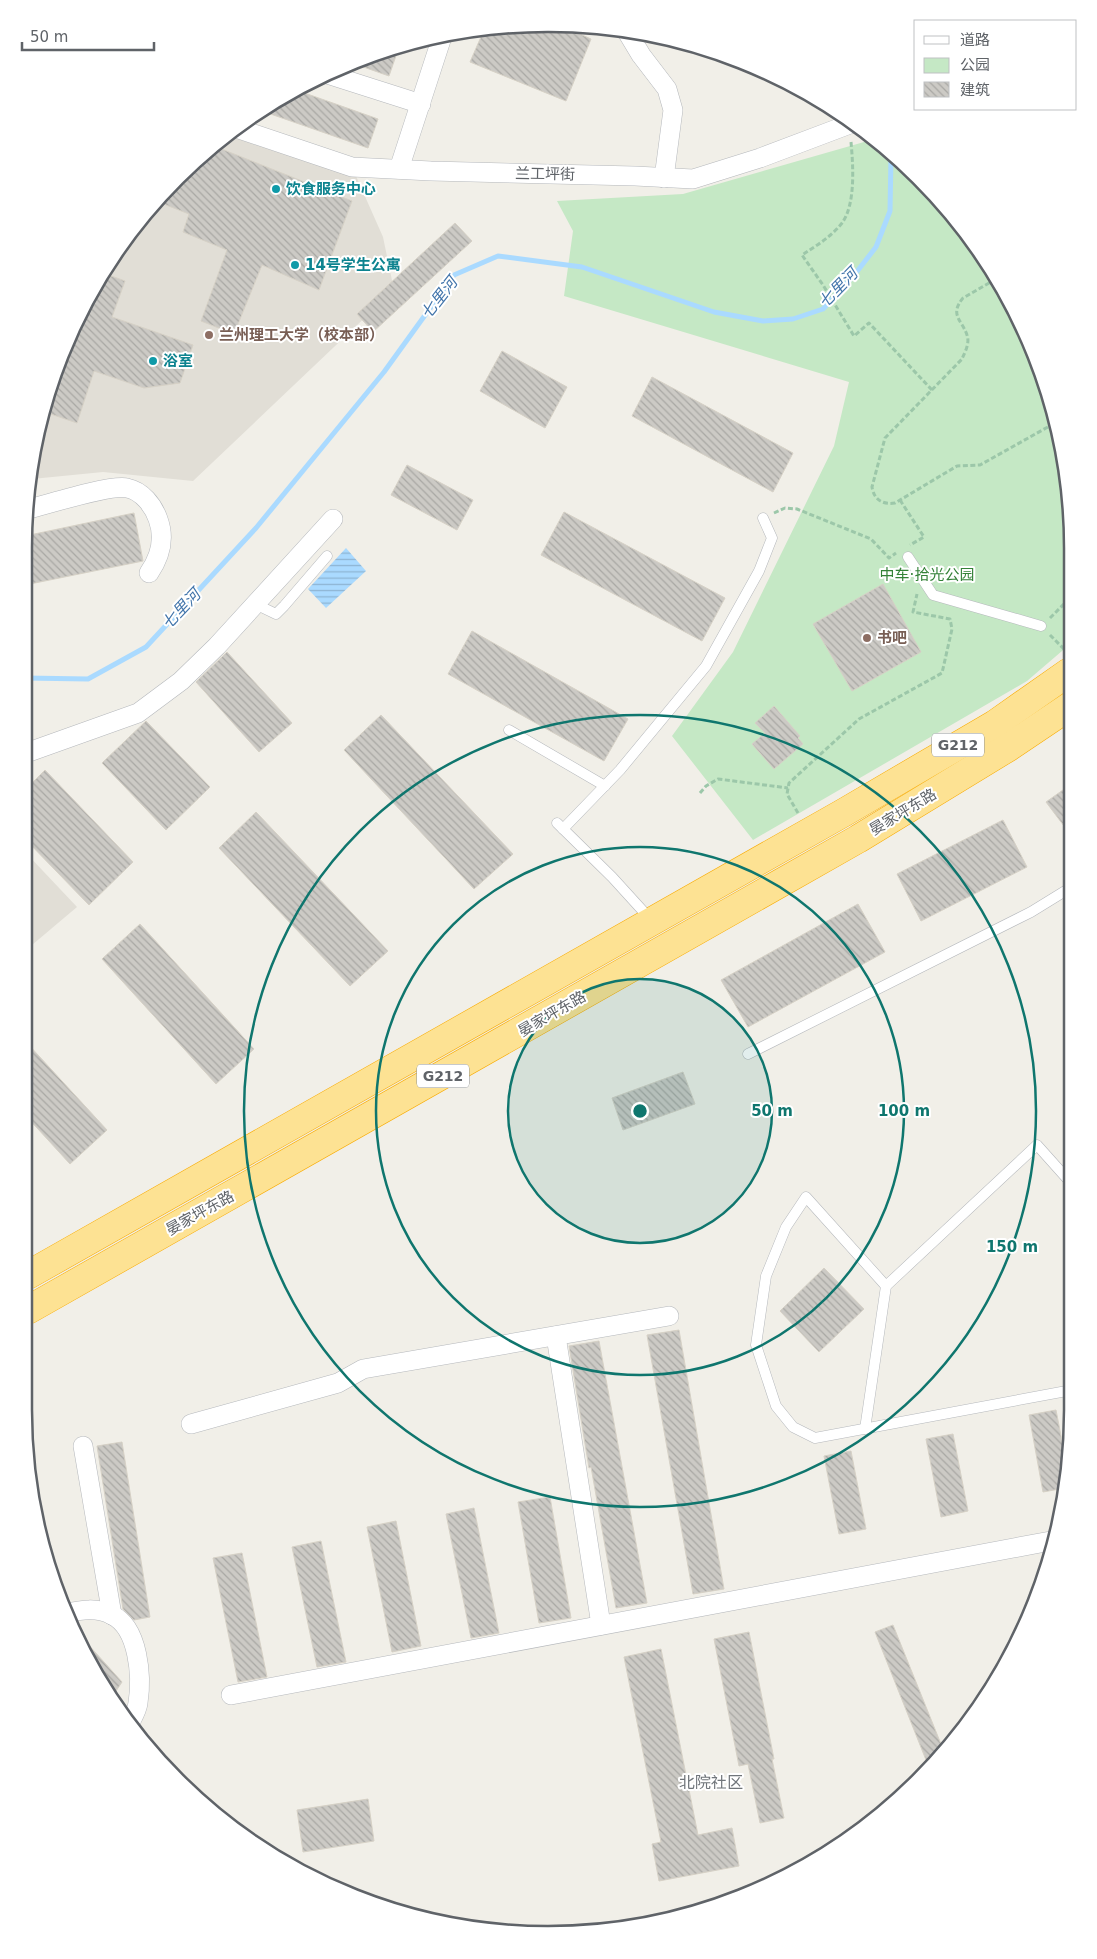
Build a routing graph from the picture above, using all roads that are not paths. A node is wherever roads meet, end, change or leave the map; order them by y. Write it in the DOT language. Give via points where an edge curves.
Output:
graph roads {
  1 [pos="632,39"];
  2 [pos="439,44"];
  3 [pos="339,78"];
  4 [pos="422,104"];
  5 [pos="844,126"];
  6 [pos="245,131"];
  7 [pos="399,170"];
  8 [pos="664,178"];
  9 [pos="35,508"];
  10 [pos="763,518"];
  11 [pos="333,519"];
  12 [pos="327,556"];
  13 [pos="908,558"];
  14 [pos="149,573"];
  15 [pos="256,604"];
  16 [pos="1041,626"];
  17 [pos="1064,676"];
  18 [pos="1064,710"];
  19 [pos="509,730"];
  20 [pos="32,751"];
  21 [pos="605,786"];
  22 [pos="1064,892"];
  23 [pos="652,922"];
  24 [pos="748,1054"];
  25 [pos="1064,1175"];
  26 [pos="32,1273"];
  27 [pos="886,1286"];
  28 [pos="32,1308"];
  29 [pos="669,1316"];
  30 [pos="556,1336"];
  31 [pos="1064,1391"];
  32 [pos="191,1424"];
  33 [pos="864,1428"];
  34 [pos="83,1446"];
  35 [pos="1048,1542"];
  36 [pos="74,1612"];
  37 [pos="112,1615"];
  38 [pos="601,1625"];
  39 [pos="231,1695"];
  40 [pos="133,1716"];
  1 -- 8 [label="street" via="667,88 673,110"];
  2 -- 4 [label="street"];
  3 -- 4 [label="street"];
  4 -- 7 [label="street"];
  5 -- 8 [label="street, 兰工坪街" via="693,179"];
  6 -- 7 [label="street, 兰工坪街" via="352,167"];
  7 -- 8 [label="street, 兰工坪街"];
  9 -- 14 [label="street" via="116,487 133,490 151,505 162,534 159,555"];
  10 -- 21 [label="lane" via="772,538 759,571 706,666"];
  11 -- 15 [label="street"];
  12 -- 15 [label="lane" via="276,614"];
  13 -- 16 [label="lane" via="933,595"];
  15 -- 20 [label="street" via="181,681 138,713"];
  17 -- 23 [label="highway, 晏家坪东路 / G212" via="995,724"];
  18 -- 28 [label="highway, 晏家坪东路 / G212" via="858,840"];
  19 -- 21 [label="lane"];
  21 -- 23 [label="lane" via="560,826"];
  22 -- 24 [label="lane" via="1031,912"];
  23 -- 26 [label="highway, 晏家坪东路 / G212"];
  25 -- 27 [label="lane" via="1037,1145"];
  27 -- 33 [label="lane"];
  27 -- 33 [label="lane" via="806,1197 786,1227 766,1276 756,1345 776,1406 793,1427 815,1438"];
  29 -- 30 [label="street"];
  30 -- 32 [label="street" via="363,1369 338,1383"];
  30 -- 38 [label="street"];
  31 -- 33 [label="lane"];
  34 -- 37 [label="street"];
  35 -- 38 [label="street"];
  36 -- 37 [label="street" via="100,1610"];
  37 -- 40 [label="street" via="130,1632 139,1668 138,1705"];
  38 -- 39 [label="street"];
}
